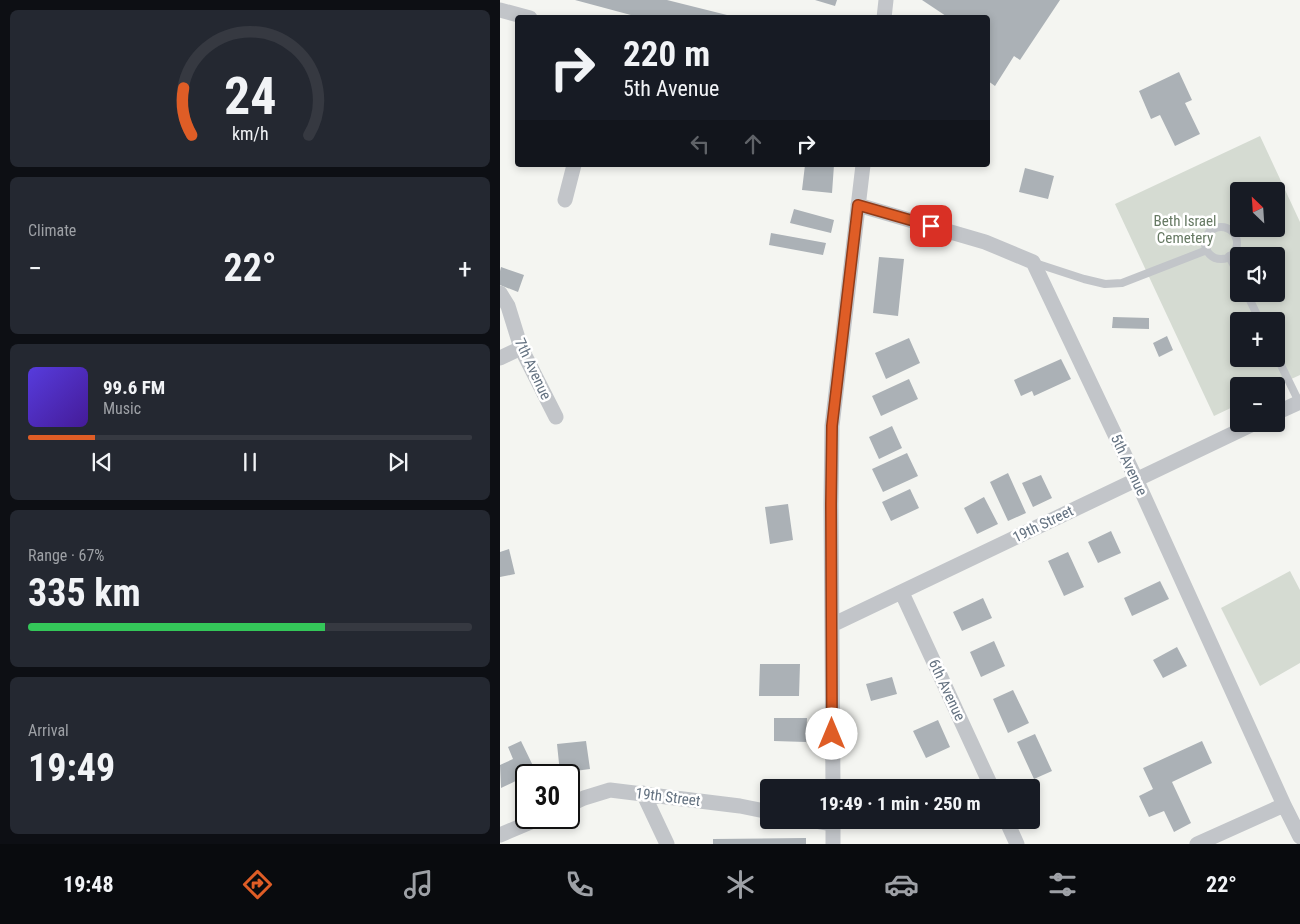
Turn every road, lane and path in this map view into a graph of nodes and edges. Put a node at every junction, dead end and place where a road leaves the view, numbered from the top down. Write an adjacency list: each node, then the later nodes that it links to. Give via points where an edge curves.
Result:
1 (886, 0): 4 (street)
2 (500, 10): 3 (street)
3 (519, 15)
4 (884, 15)
5 (573, 167): 7 (street)
6 (863, 167): 8 (street)
7 (565, 200)
8 (858, 205): 11 (street, via 986,242); 22 (street, via 832,426)
9 (1207, 250): 10 (lane, via 1220,259); 10 (lane, via 1205,240 1210,231 1225,228 1236,238 1236,248); 11 (lane, via 1122,284 1084,279)
10 (1229, 256)
11 (1033, 262): 20 (street, 5th Avenue)
12 (500, 293): 13 (street, 7th Avenue, via 508,306)
13 (521, 348): 14 (street); 18 (street, 7th Avenue)
14 (500, 358)
15 (1282, 367): 16 (lane)
16 (1299, 402): 17 (street)
17 (1285, 409)
18 (556, 417)
19 (1236, 432): 20 (street, 19th Street)
20 (1136, 479): 21 (street, 19th Street); 27 (street, 5th Avenue)
21 (902, 593): 22 (street, 19th Street); 24 (street, 6th Avenue)
22 (832, 626): 23 (street)
23 (833, 779)
24 (988, 779)
25 (643, 793): 26 (street, 19th Street, via 610,790); 28 (street, 19th Street); 34 (street)
26 (580, 800)
27 (1284, 805): 33 (street, 5th Avenue); 37 (street)
28 (760, 810)
29 (515, 829): 32 (street)
30 (833, 829): 35 (street)
31 (1010, 829): 36 (street)
32 (500, 835)
33 (1300, 837)
34 (667, 844)
35 (833, 844)
36 (1017, 844)
37 (1197, 844)

